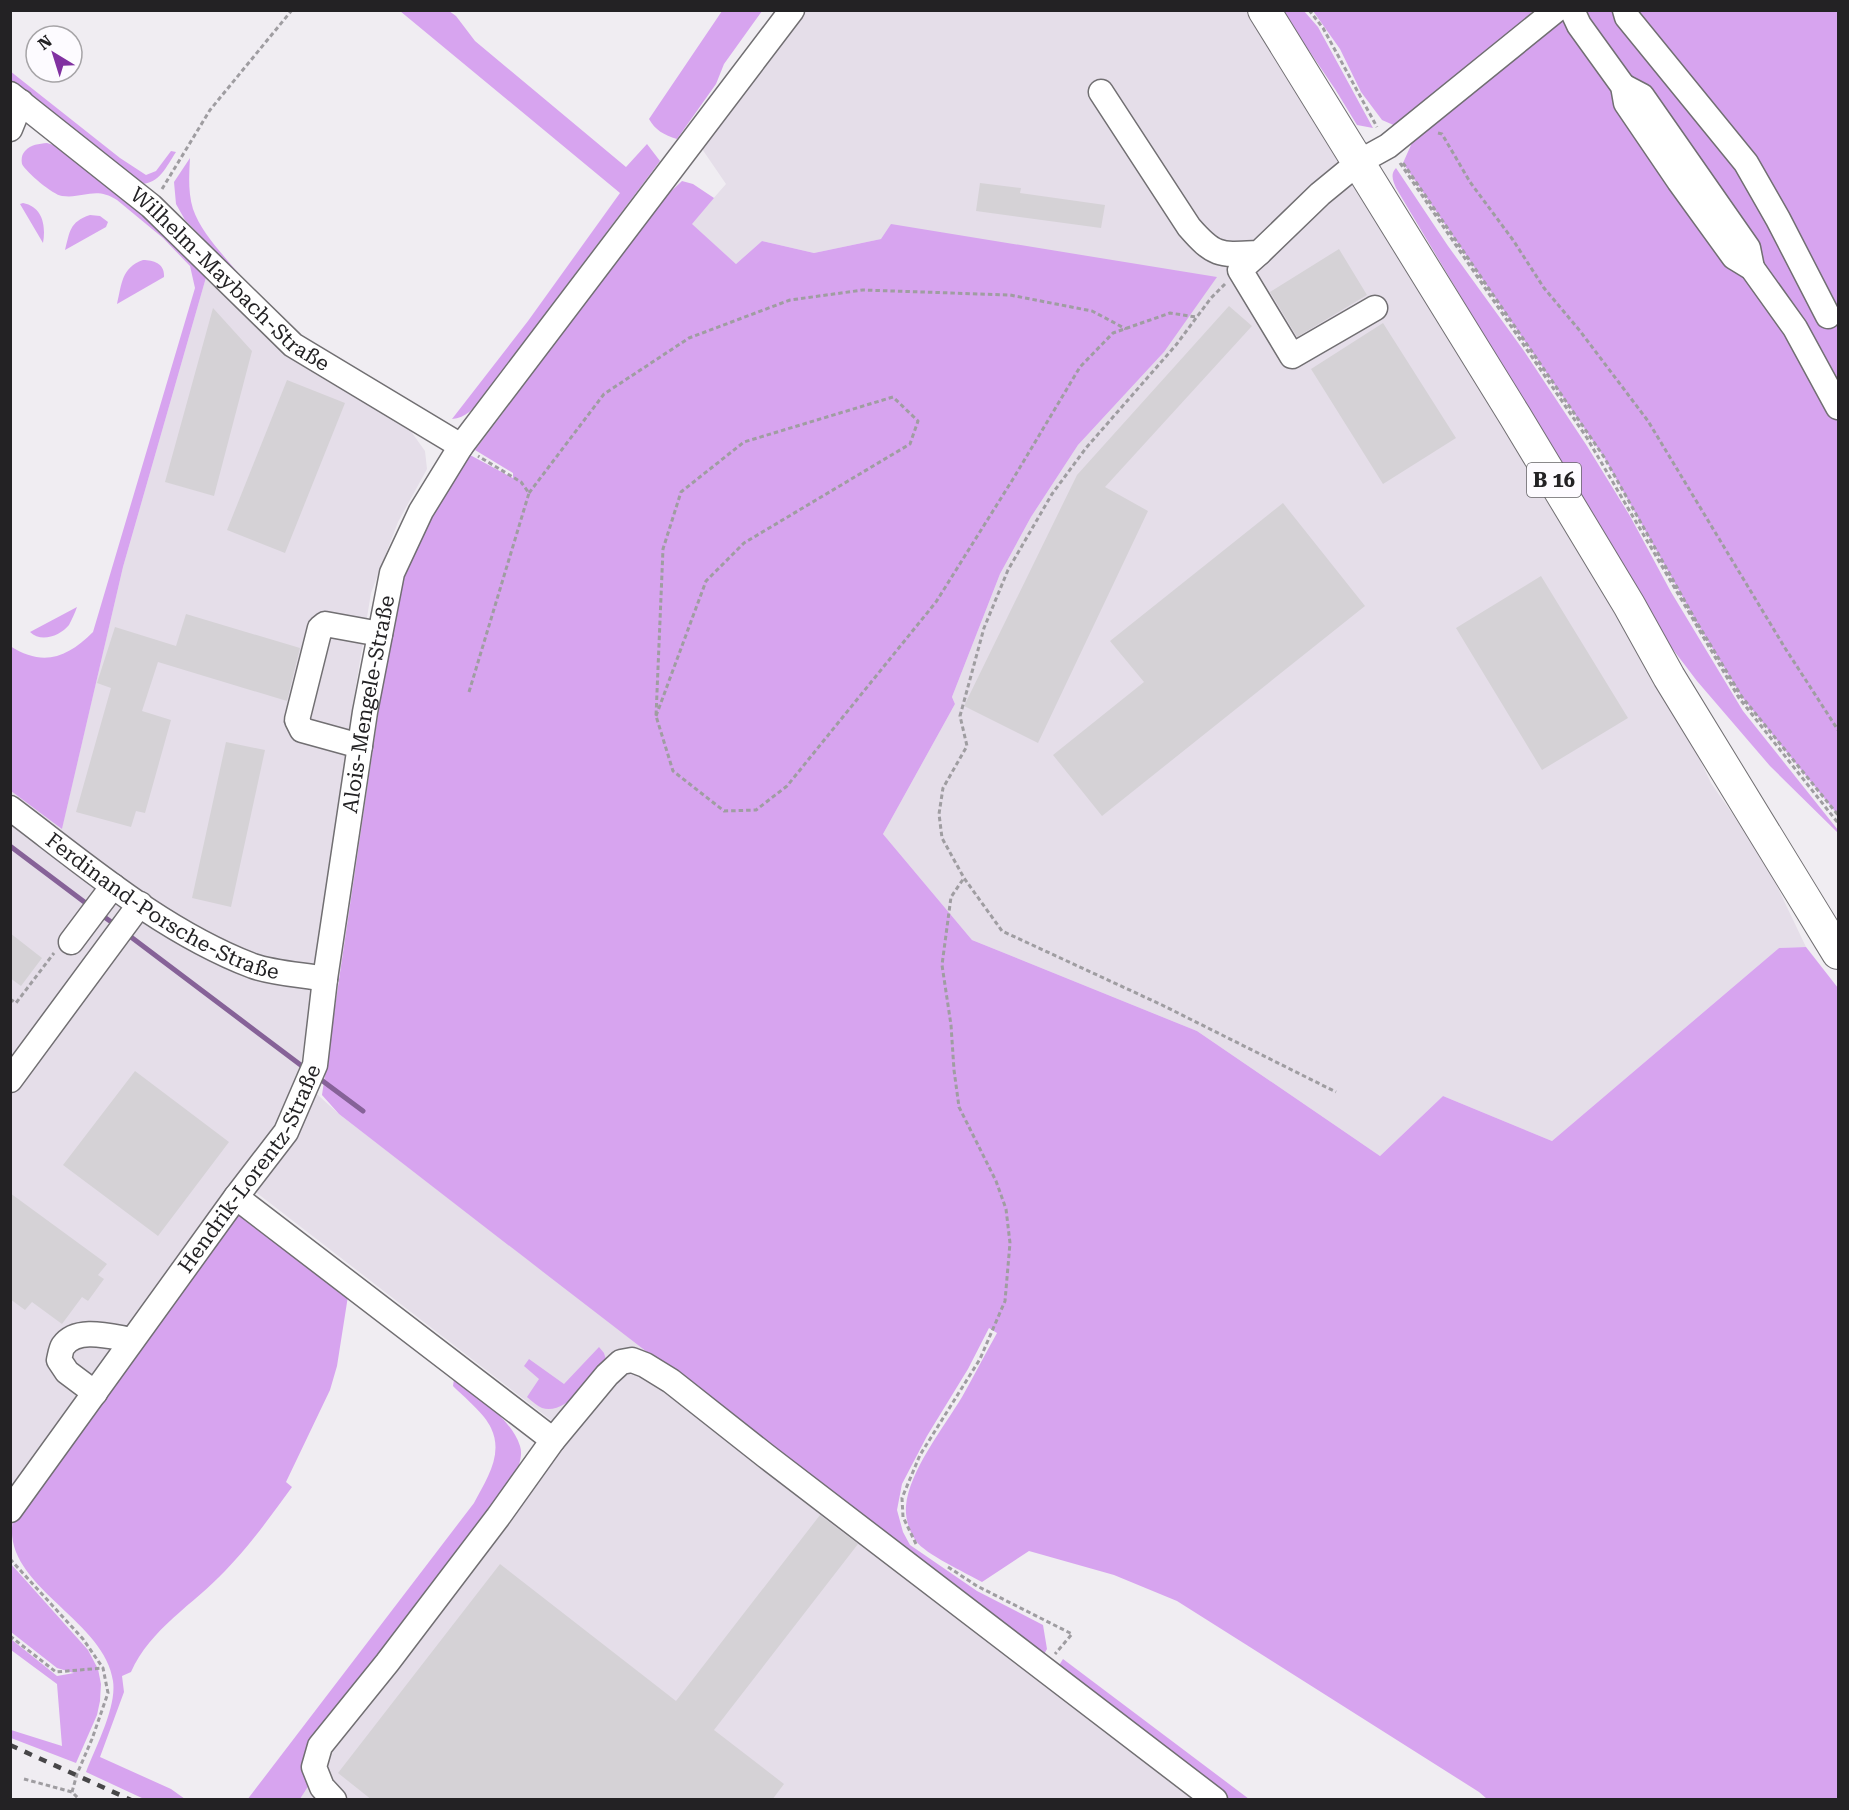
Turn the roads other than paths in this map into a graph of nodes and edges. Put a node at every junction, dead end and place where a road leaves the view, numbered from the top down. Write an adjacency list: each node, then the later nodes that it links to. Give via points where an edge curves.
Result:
1 (792, 10): 15 (street, Alois-Mengele-Straße)
2 (1264, 10): 9 (main road, B 16)
3 (1556, 10): 9 (street, via 1395,155)
4 (1572, 10): 13 (street, via 1623,86 1642,96 1748,248 1752,268)
5 (1625, 10): 12 (street, via 1746,163)
6 (1101, 92): 10 (street, via 1205,246 1222,255)
7 (16, 98): 8 (street); 15 (street, Wilhelm-Maybach-Straße, via 151,206 293,345)
8 (10, 129)
9 (1359, 162): 10 (street); 22 (main road, B 16)
10 (1259, 253): 11 (street, via 1240,270 1292,356)
11 (1375, 308)
12 (1833, 312): 13 (street)
13 (1795, 328): 14 (street)
14 (1839, 407)
15 (461, 446): 16 (street, Alois-Mengele-Straße, via 420,511 392,573)
16 (380, 633): 17 (street, Alois-Mengele-Straße); 17 (street, via 325,624 320,628 297,720 302,730)
17 (360, 746): 23 (street, Alois-Mengele-Straße)
18 (10, 808): 19 (street, Ferdinand-Porsche-Straße)
19 (113, 886): 20 (street, Ferdinand-Porsche-Straße); 21 (street)
20 (140, 904): 23 (street, Ferdinand-Porsche-Straße, via 179,930 254,966); 24 (street)
21 (71, 942)
22 (1839, 953)
23 (325, 979): 25 (street, Hendrik-Lorentz-Straße, via 315,1065 286,1132)
24 (10, 1080)
25 (236, 1197): 26 (street, Hendrik-Lorentz-Straße); 28 (street)
26 (132, 1340): 27 (street, Hendrik-Lorentz-Straße); 27 (street, via 78,1335 64,1346 59,1360)
27 (95, 1393): 29 (street, Hendrik-Lorentz-Straße)
28 (553, 1440): 30 (street, via 401,1645 320,1746 314,1767 322,1787); 31 (street, via 621,1362 632,1360 645,1365 671,1381)
29 (10, 1510)
30 (334, 1800)
31 (1215, 1800)

